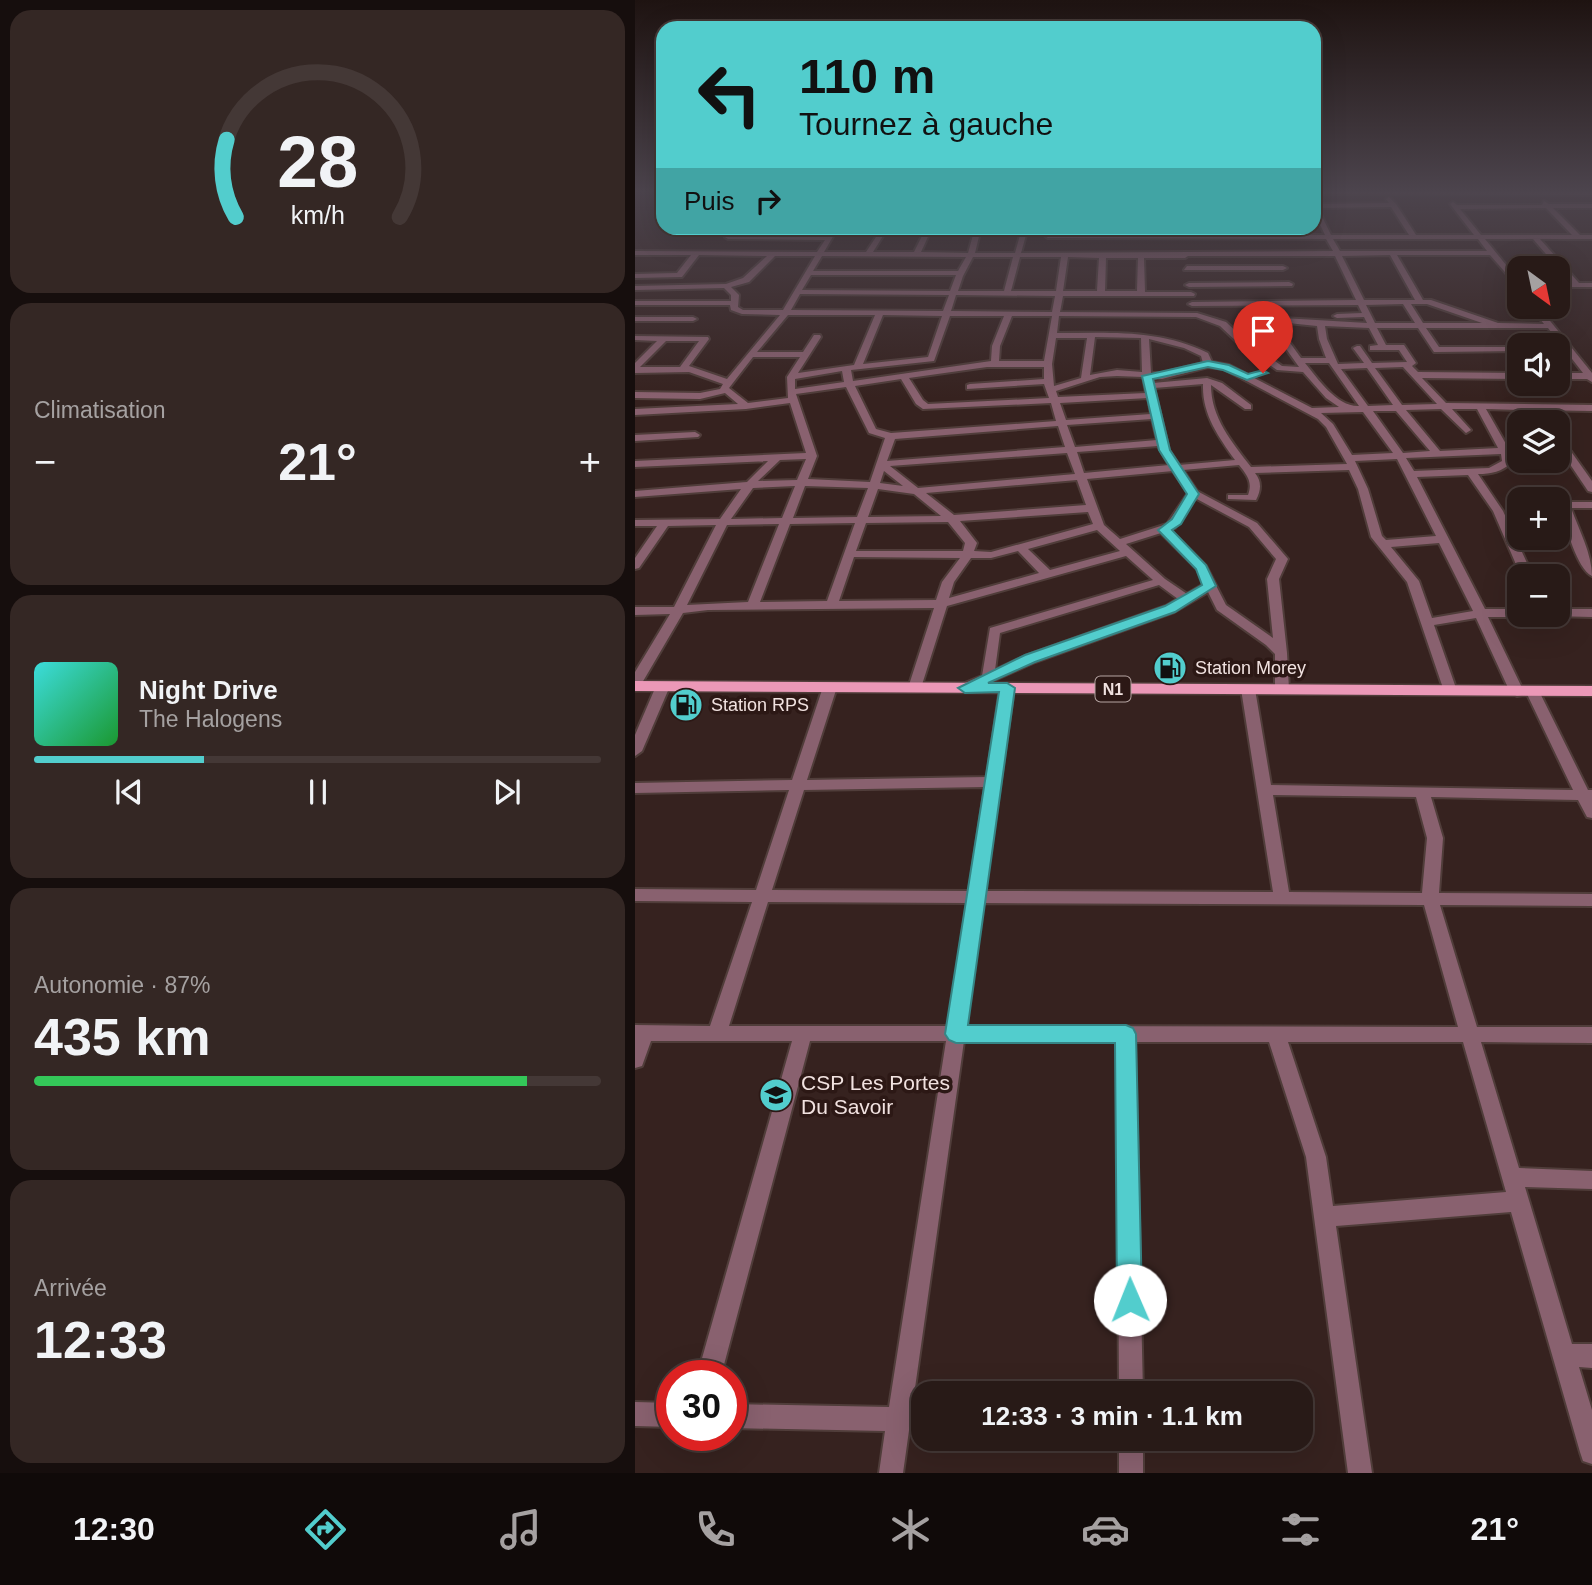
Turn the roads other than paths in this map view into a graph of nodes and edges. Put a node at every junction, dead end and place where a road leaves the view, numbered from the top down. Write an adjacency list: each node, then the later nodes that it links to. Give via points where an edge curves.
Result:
1 (691, 260): 19 (street, via 679,275)
2 (767, 260): 24 (street, via 746,280)
3 (815, 260): 17 (street)
4 (968, 260): 18 (street)
5 (1017, 260): 29 (street)
6 (1064, 260): 30 (street)
7 (1103, 260): 31 (street)
8 (1141, 260): 32 (street)
9 (1186, 260): 15 (street)
10 (1279, 260): 16 (street)
11 (1340, 260): 33 (street)
12 (1396, 260): 36 (street)
13 (1555, 260): 22 (street)
14 (642, 268): 19 (street)
15 (1187, 268): 16 (street); 26 (street)
16 (1283, 268): 20 (street)
17 (807, 273): 18 (street); 27 (street)
18 (960, 273): 28 (street)
19 (635, 275)
20 (1289, 284): 26 (street); 34 (street)
21 (1570, 285): 22 (street)
22 (1577, 285): 23 (street)
23 (1592, 285)
24 (726, 286): 25 (street); 38 (street, via 735,295)
25 (635, 288)
26 (1190, 289): 32 (street); 39 (street)
27 (797, 292): 28 (street); 40 (street)
28 (953, 292): 29 (street); 42 (street)
29 (1007, 292): 30 (street)
30 (1059, 292): 31 (street); 44 (street)
31 (1101, 293): 32 (street)
32 (1141, 293)
33 (1360, 301): 34 (street); 35 (street); 45 (street)
34 (1296, 302): 39 (street)
35 (1405, 302): 36 (street); 54 (street)
36 (1420, 302): 55 (street)
37 (635, 303): 38 (street)
38 (735, 303): 40 (street, via 734,308 742,312)
39 (1192, 304): 46 (street)
40 (785, 313): 41 (street); 68 (street)
41 (880, 313): 42 (street); 77 (street)
42 (944, 313): 43 (street); 77 (street, via 931,359)
43 (1008, 314): 44 (street); 72 (street)
44 (1055, 314): 46 (street); 58 (street)
45 (1367, 315): 51 (street); 53 (street)
46 (1201, 317): 47 (street); 82 (street, via 1223,324)
47 (1228, 318)
48 (1239, 318): 51 (street)
49 (1544, 319): 56 (street)
50 (636, 320): 64 (street, via 693,319)
51 (1287, 320): 52 (street); 71 (street, via 1276,329)
52 (1321, 324): 53 (street); 75 (street)
53 (1371, 326): 54 (street); 65 (street)
54 (1421, 326): 55 (street); 66 (street, via 1437,350)
55 (1498, 326): 56 (street)
56 (1549, 326): 57 (street)
57 (1553, 333)
58 (1052, 336): 59 (street); 73 (street)
59 (1091, 336): 60 (street); 92 (street)
60 (1145, 336): 74 (street, via 1190,346 1205,355); 96 (street)
61 (817, 337): 67 (street)
62 (635, 338): 63 (street)
63 (663, 339): 64 (street); 70 (street)
64 (675, 339): 79 (street, via 705,340)
65 (1383, 348): 76 (street, via 1401,347 1413,363); 78 (street, via 1357,348)
66 (1507, 349)
67 (808, 354): 68 (street); 90 (street)
68 (749, 355): 95 (street)
69 (1570, 357): 91 (street)
70 (640, 358): 83 (street)
71 (1298, 360): 75 (street); 84 (street)
72 (995, 363): 73 (street); 81 (street)
73 (1048, 363): 97 (street)
74 (1208, 364): 96 (street, via 1162,376); 110 (street, via 1253,376)
75 (1334, 364): 78 (street); 107 (street)
76 (1405, 364): 78 (street); 87 (street)
77 (858, 366): 80 (street)
78 (1369, 366): 104 (street)
79 (683, 368): 83 (street); 95 (street)
80 (846, 368): 90 (street); 94 (street)
81 (957, 368): 86 (street); 97 (street, via 971,390)
82 (1280, 368): 84 (street); 85 (street)
83 (635, 369)
84 (1306, 370): 108 (street, via 1338,404)
85 (1269, 371)
86 (903, 375): 94 (street); 97 (street, via 926,407)
87 (1415, 375): 88 (street); 100 (street)
88 (1507, 376)
89 (1570, 376): 91 (street)
90 (791, 377): 99 (street)
91 (1591, 377)
92 (1085, 379): 96 (street, via 1117,373); 97 (street)
93 (1207, 382): 96 (street); 103 (street, via 1219,385); 129 (street, via 1214,418)
94 (849, 383): 99 (street); 117 (street, via 872,431)
95 (727, 386): 98 (street, via 700,396); 101 (street)
96 (1149, 386): 97 (street); 112 (street)
97 (1051, 391): 113 (street)
98 (635, 395)
99 (793, 396): 101 (street); 124 (street)
100 (1443, 405): 102 (street); 104 (street); 115 (street)
101 (746, 406): 114 (street)
102 (1480, 406): 105 (street); 121 (street)
103 (1249, 407)
104 (1398, 407): 107 (street); 120 (street)
105 (1524, 407): 106 (street); 109 (street)
106 (1592, 408)
107 (1367, 409): 108 (street); 122 (street)
108 (1350, 410): 110 (street)
109 (1526, 410)
110 (1312, 411): 126 (street, via 1330,426)
111 (635, 412): 114 (street)
112 (1156, 416): 113 (street); 118 (street)
113 (1063, 423): 117 (street); 119 (street)
114 (644, 427): 116 (street)
115 (1466, 430)
116 (695, 435)
117 (891, 436): 128 (street)
118 (1162, 443): 119 (street); 130 (street)
119 (1071, 450): 128 (street); 133 (street)
120 (1436, 452): 121 (street); 122 (street)
121 (1505, 452): 131 (street, via 1507,462 1501,467)
122 (1400, 455): 126 (street); 132 (street)
123 (779, 456): 124 (street); 127 (street); 136 (street)
124 (812, 456): 134 (street)
125 (1570, 457): 137 (street)
126 (1351, 463): 129 (street); 153 (street)
127 (635, 464)
128 (881, 464): 135 (street); 138 (street)
129 (1245, 466): 130 (street); 141 (street, via 1255,480 1252,498)
130 (1177, 468): 133 (street); 140 (street)
131 (1471, 472): 132 (street); 160 (street, via 1498,511)
132 (1411, 474): 152 (street)
133 (1082, 477): 138 (street); 143 (street)
134 (801, 483): 135 (street); 136 (street); 145 (street)
135 (874, 483): 138 (street); 146 (street)
136 (747, 487): 139 (street); 147 (street)
137 (1592, 489)
138 (914, 491): 144 (street)
139 (635, 494)
140 (1193, 494): 151 (street, via 1176,522); 177 (street, via 1253,525 1282,559 1273,579)
141 (1232, 498)
142 (1592, 505): 156 (street, via 1565,505)
143 (1093, 508): 144 (street); 150 (street)
144 (949, 519): 146 (street); 159 (street, via 969,539)
145 (787, 521): 146 (street); 147 (street); 169 (street)
146 (861, 521): 158 (street)
147 (723, 522): 149 (street); 170 (street)
148 (635, 523): 149 (street)
149 (665, 523): 161 (street)
150 (1099, 526): 154 (street); 155 (street)
151 (1164, 530): 155 (street); 165 (street, via 1202,568)
152 (1443, 539): 153 (street); 172 (street)
153 (1381, 544): 176 (street, via 1413,581)
154 (1020, 547): 159 (street); 163 (street)
155 (1124, 547): 163 (street); 164 (street)
156 (1579, 548): 157 (street); 162 (street)
157 (1592, 548)
158 (850, 554): 159 (street); 167 (street)
159 (967, 556): 168 (street, via 948,582)
160 (1522, 564)
161 (635, 566)
162 (1592, 573)
163 (1048, 575): 168 (street)
164 (1161, 581): 166 (street); 178 (street, via 994,631)
165 (1210, 586): 166 (street); 177 (street, via 1221,607)
166 (1186, 599): 178 (street)
167 (832, 604): 168 (street); 169 (street)
168 (940, 604): 182 (street)
169 (753, 606): 170 (street)
170 (678, 610): 171 (street); 179 (street)
171 (635, 611)
172 (1481, 613): 173 (street); 176 (street); 189 (street)
173 (1507, 613)
174 (1570, 613): 175 (street)
175 (1592, 613)
176 (1427, 623): 187 (street)
177 (1281, 653): 185 (street)
178 (988, 677): 183 (street)
179 (635, 684): 180 (main road, N1)
180 (663, 686): 181 (main road, N1); 190 (street)
181 (830, 687): 182 (main road, N1); 192 (street)
182 (915, 688): 183 (main road, N1)
183 (965, 688): 184 (main road, N1)
184 (1007, 688): 186 (main road, N1); 191 (street)
185 (1283, 689): 186 (main road, N1); 187 (main road, N1)
186 (1248, 690): 194 (street)
187 (1450, 691): 189 (main road, N1)
188 (1592, 691): 189 (main road, N1)
189 (1525, 692): 196 (street)
190 (635, 751)
191 (993, 782): 192 (street); 200 (street)
192 (798, 785): 193 (street); 199 (street)
193 (635, 788)
194 (1264, 790): 195 (street); 201 (street)
195 (1422, 793): 196 (street); 202 (street, via 1435,838)
196 (1588, 794): 197 (street)
197 (1592, 813)
198 (635, 895): 199 (street)
199 (763, 895): 200 (street); 205 (street)
200 (976, 896): 201 (street); 207 (street)
201 (1282, 898): 202 (street)
202 (1430, 899): 203 (street); 210 (street)
203 (1592, 900)
204 (640, 1033): 205 (street); 212 (street)
205 (717, 1033): 206 (street)
206 (803, 1034): 207 (street); 219 (street)
207 (956, 1034): 208 (street); 224 (street)
208 (1126, 1034): 209 (street); 220 (street)
209 (1276, 1035): 210 (street); 216 (street, via 1311,1138)
210 (1470, 1035): 211 (street); 213 (street)
211 (1592, 1035)
212 (635, 1060)
213 (1513, 1177): 214 (street); 215 (street)
214 (1592, 1180)
215 (1520, 1201): 216 (street); 217 (street)
216 (1324, 1217): 229 (street)
217 (1564, 1355): 218 (street); 226 (street)
218 (1592, 1356)
219 (714, 1360)
220 (1131, 1381)
221 (635, 1414): 222 (street)
222 (656, 1415)
223 (747, 1416): 224 (street)
224 (899, 1419): 227 (street)
225 (1131, 1451): 228 (street)
226 (1592, 1452)
227 (891, 1473)
228 (1131, 1473)
229 (1360, 1473)

